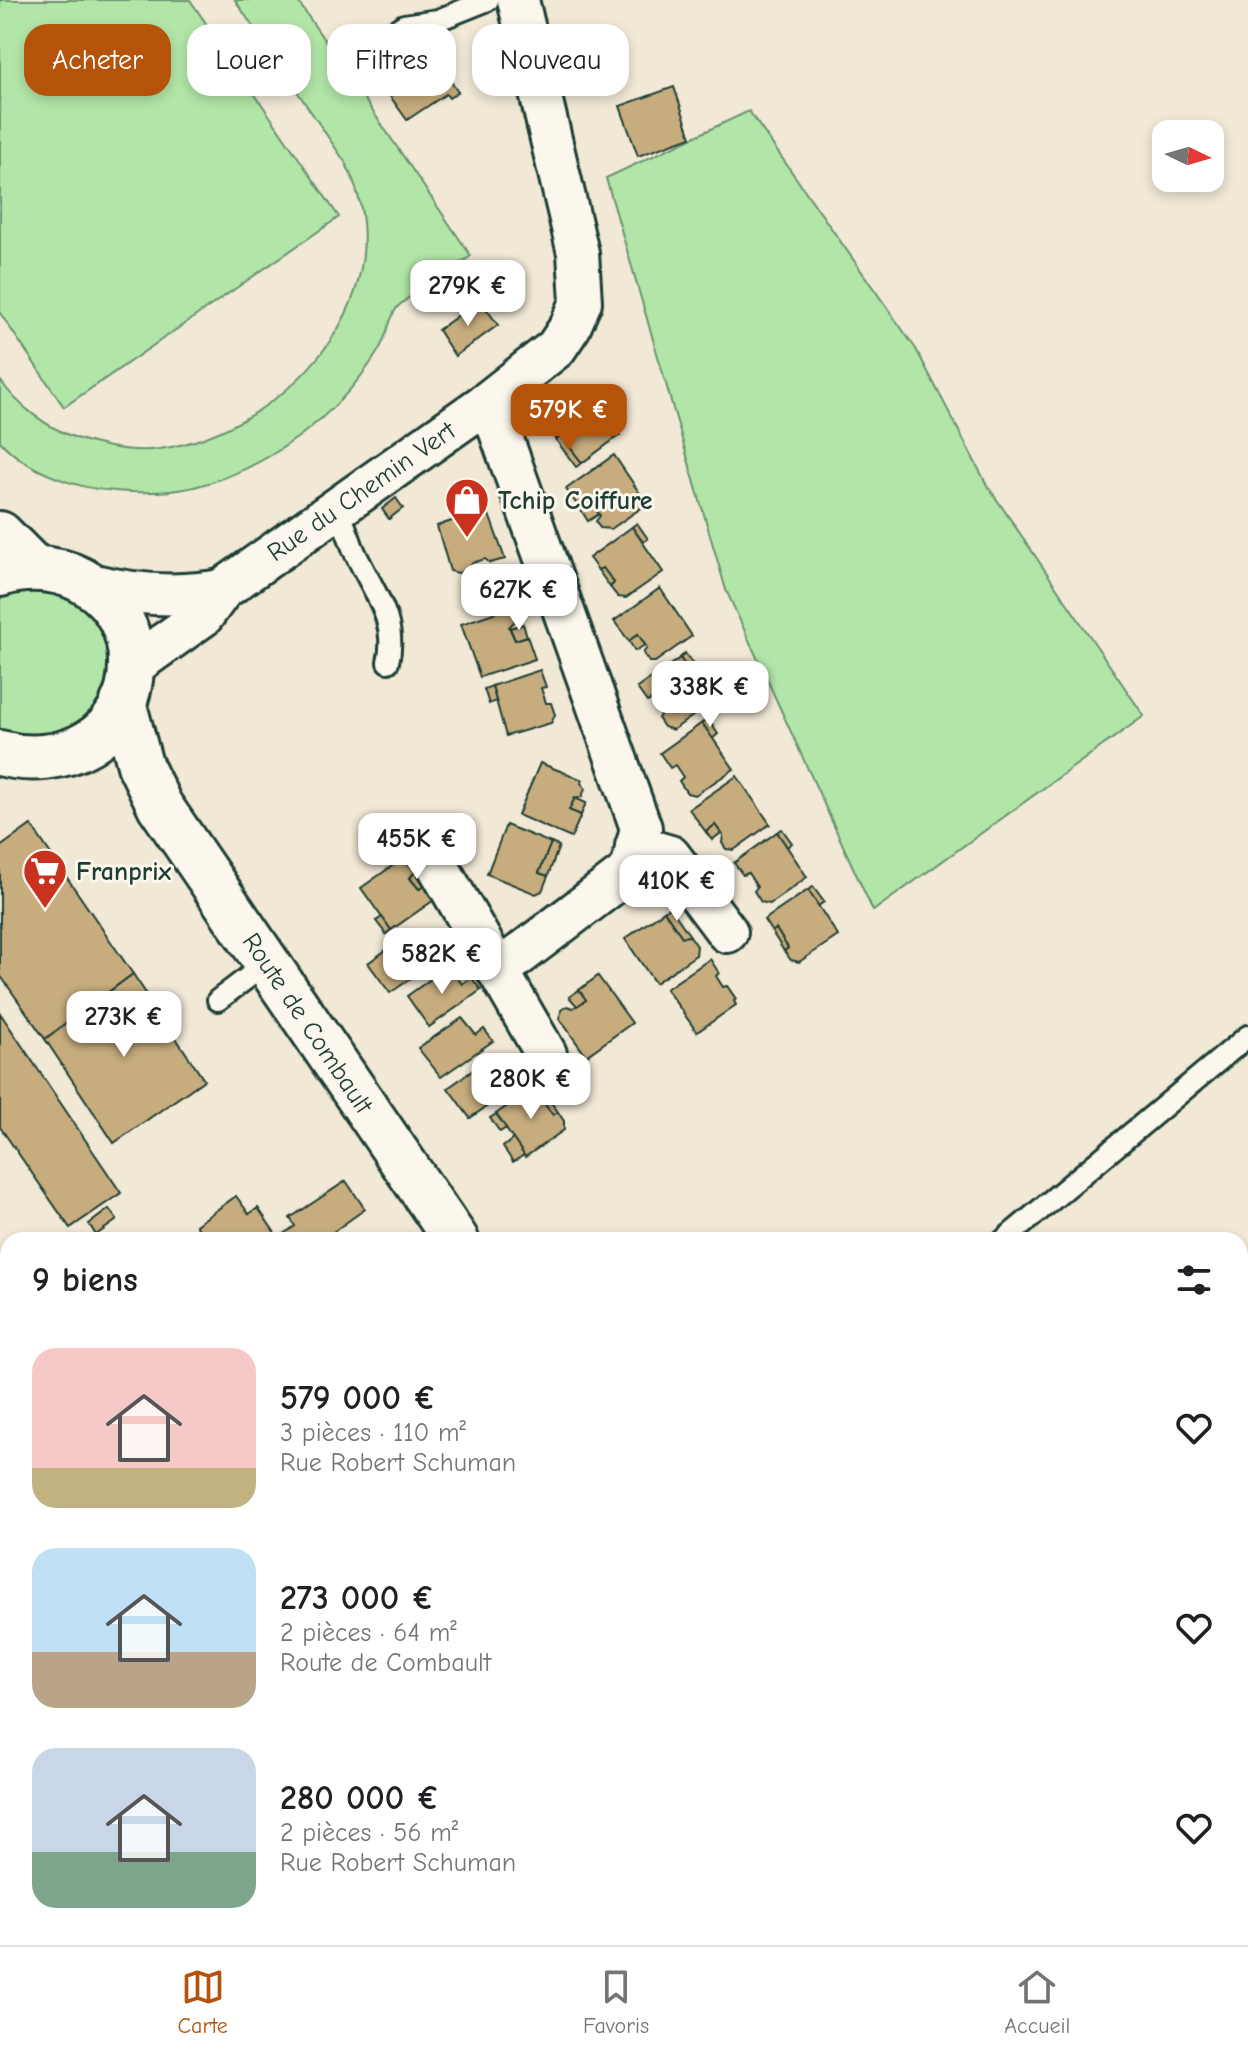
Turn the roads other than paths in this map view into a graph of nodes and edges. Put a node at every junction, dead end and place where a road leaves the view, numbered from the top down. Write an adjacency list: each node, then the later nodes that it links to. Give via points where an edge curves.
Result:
1 (488, 0): 3 (lane, via 438,20)
2 (518, 0): 4 (street, Rue du Chemin Vert, via 570,208 581,302 556,348)
3 (411, 24)
4 (489, 401): 5 (street, Rue du Chemin Vert); 14 (street, via 641,828)
5 (337, 507): 9 (street, Rue du Chemin Vert); 10 (lane, via 382,601 390,637)
6 (0, 534): 7 (street, Route de Combault)
7 (16, 570): 8 (street, Route de Combault, via 53,569)
8 (90, 584): 9 (street, Rue du Chemin Vert, via 135,594); 11 (street, Route de Combault, via 121,621 129,643)
9 (222, 590): 11 (street, Rue du Chemin Vert, via 203,616)
10 (388, 662)
11 (127, 685): 12 (street, Route de Combault, via 110,723 94,740); 13 (street, Route de Combault, via 140,765)
12 (28, 757): 13 (street, Route de Combault, via 98,759)
13 (160, 806): 17 (street, Route de Combault)
14 (636, 846): 16 (street, via 670,856); 18 (street, via 631,870)
15 (431, 854): 18 (street)
16 (727, 932)
17 (267, 963): 19 (lane); 22 (street, Route de Combault)
18 (498, 971): 21 (street)
19 (218, 1000)
20 (1248, 1036): 23 (lane)
21 (546, 1054)
22 (451, 1232)
23 (1014, 1232)

